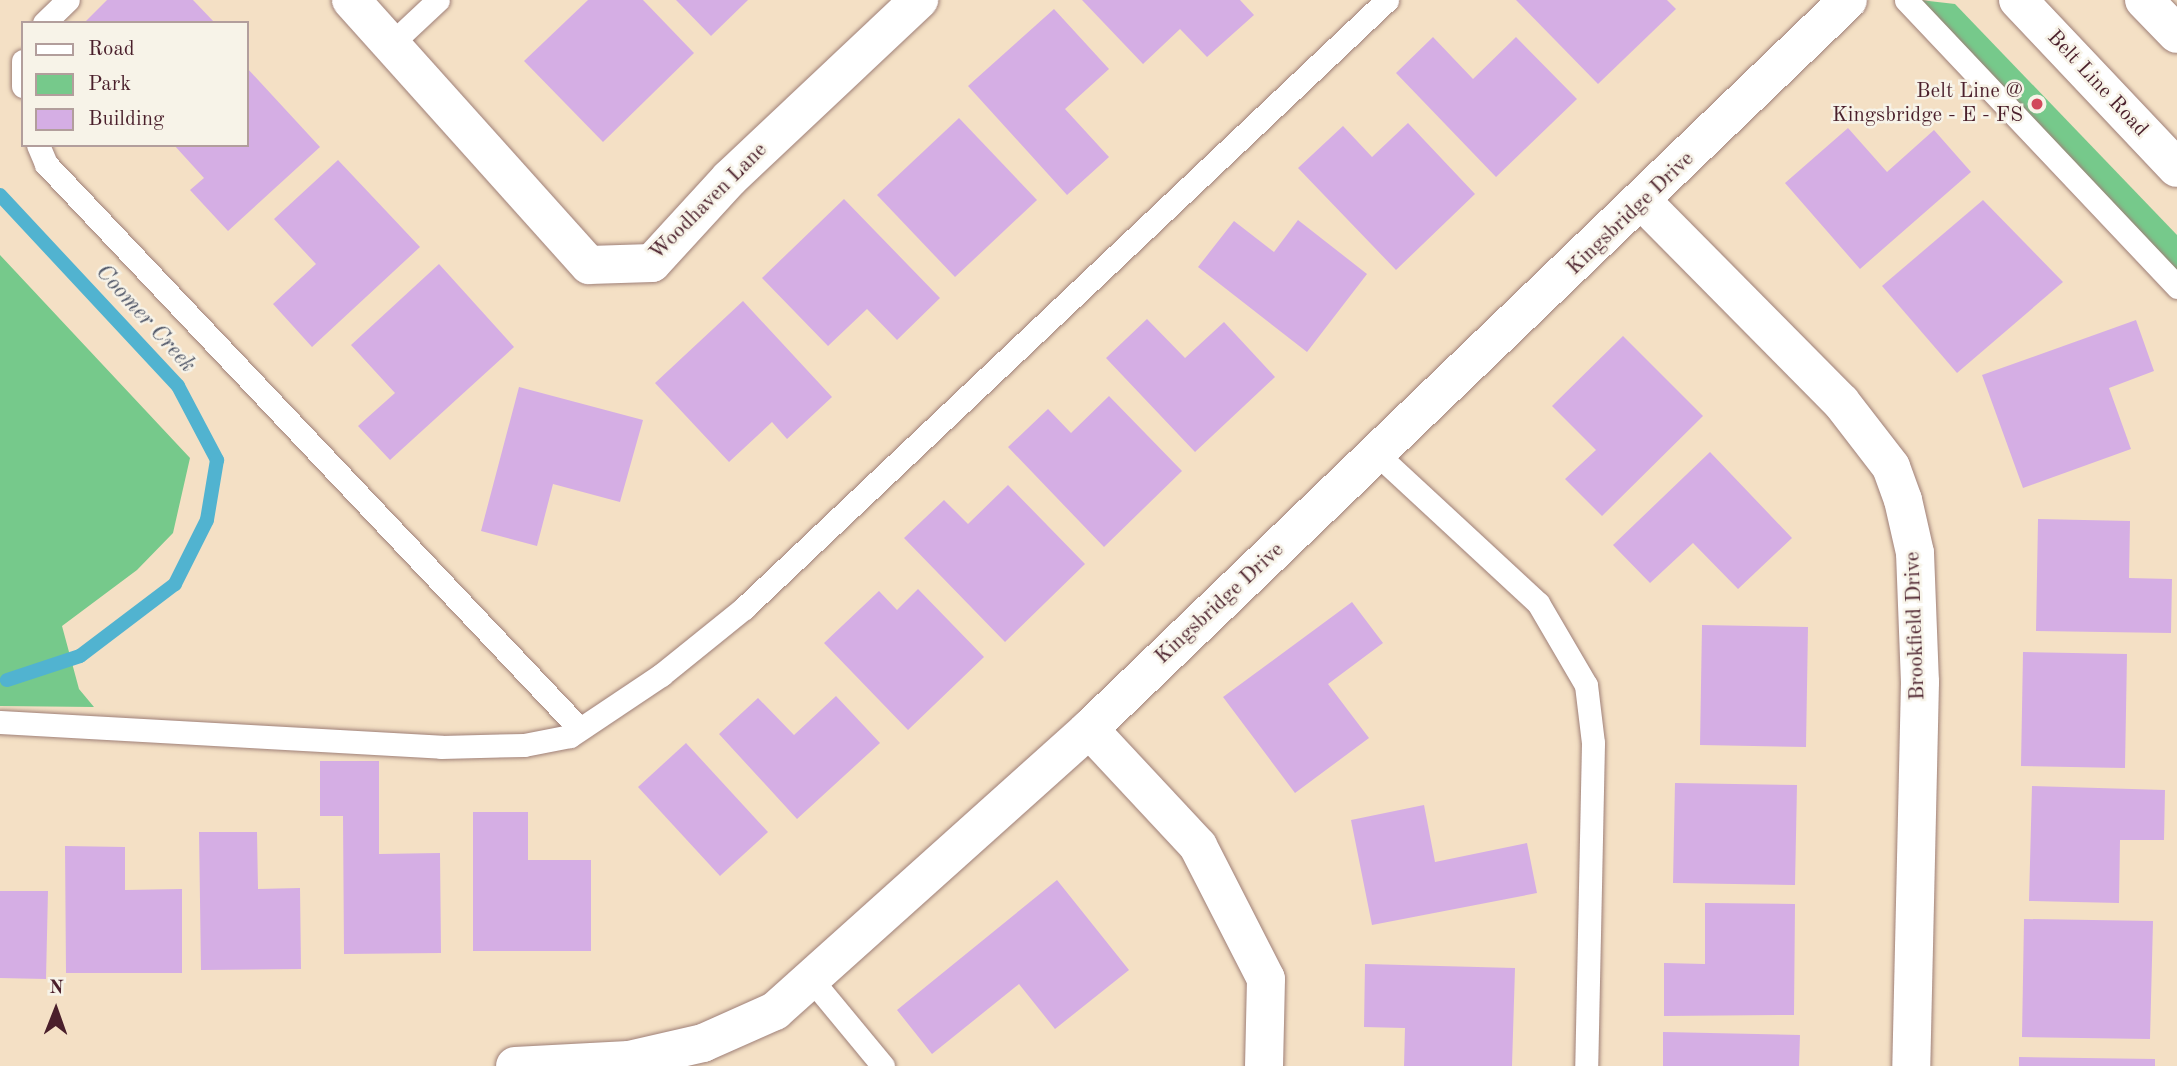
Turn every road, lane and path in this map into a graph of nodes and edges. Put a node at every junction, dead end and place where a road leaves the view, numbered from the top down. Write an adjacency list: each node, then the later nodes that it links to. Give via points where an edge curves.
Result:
1 (68, 0): 10 (lane)
2 (352, 0): 12 (street, Woodhaven Lane)
3 (438, 0): 12 (lane)
4 (919, 0): 12 (street, Woodhaven Lane, via 730,178 652,263 589,265)
5 (1387, 0): 19 (lane, via 781,575 661,675)
6 (1848, 0): 15 (street, Kingsbridge Drive)
7 (1906, 0): 16 (lane)
8 (2018, 0): 14 (street, Belt Line Road)
9 (2144, 0): 11 (street)
10 (46, 21)
11 (2177, 34)
12 (391, 44)
13 (38, 147): 19 (lane, via 46,164)
14 (2177, 168)
15 (1644, 203): 17 (street, Kingsbridge Drive); 26 (street, Brookfield Drive, via 1842,402 1891,467 1903,500 1915,553 1920,682)
16 (2177, 287)
17 (1378, 454): 20 (street, Kingsbridge Drive); 25 (lane, via 1538,603 1586,685 1593,743)
18 (0, 722): 19 (lane, via 441,747 524,745)
19 (580, 729)
20 (1089, 729): 21 (street, Kingsbridge Drive); 24 (street, via 1198,846 1266,978)
21 (811, 979): 22 (street, Kingsbridge Drive, via 775,1011 703,1043 629,1060); 23 (lane)
22 (516, 1066)
23 (883, 1066)
24 (1264, 1066)
25 (1586, 1066)
26 (1911, 1066)

